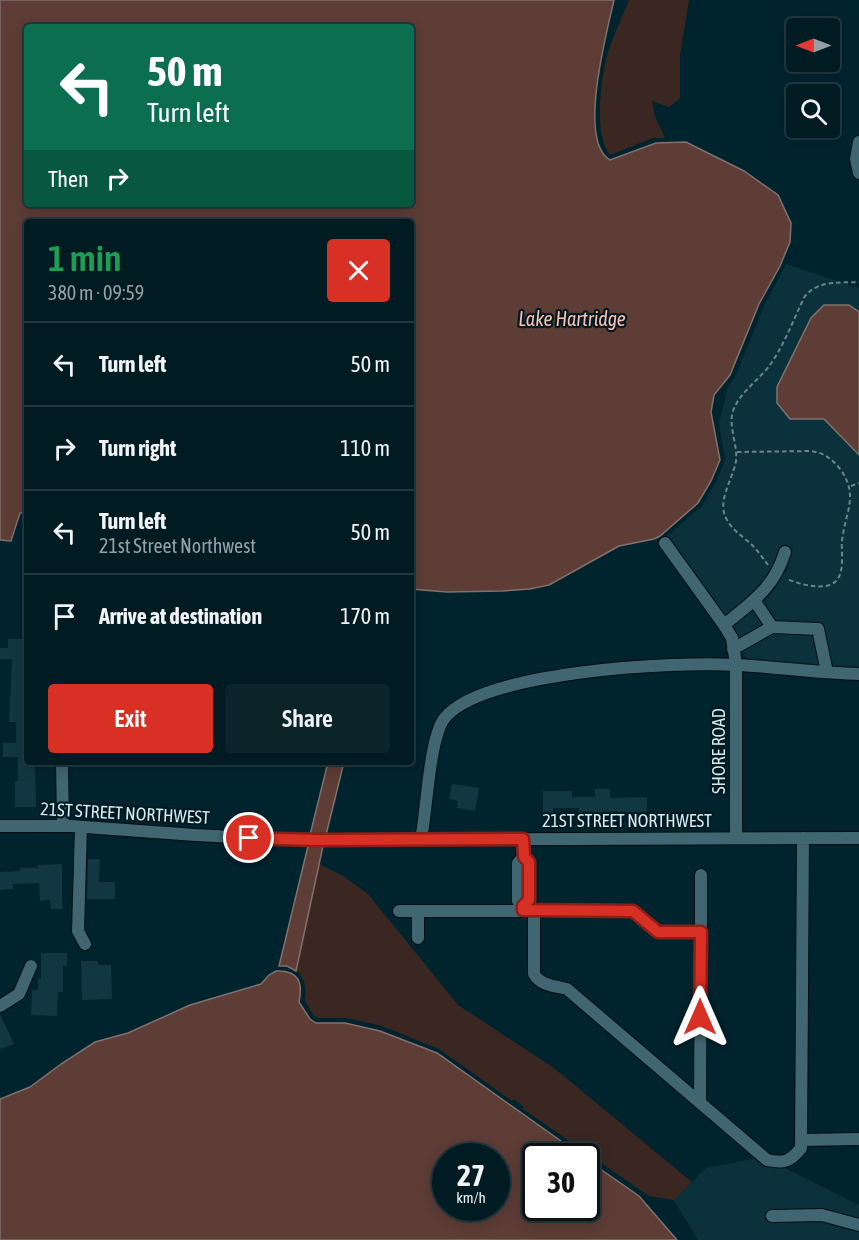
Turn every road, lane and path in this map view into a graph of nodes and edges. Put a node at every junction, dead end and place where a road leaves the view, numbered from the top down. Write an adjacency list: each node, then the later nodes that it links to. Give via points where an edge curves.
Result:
1 (859, 142): 2 (street)
2 (859, 173)
3 (859, 282): 4 (path, via 822,284 805,296 777,355 733,410)
4 (736, 452): 6 (path, via 820,452 835,462); 9 (path, via 723,509 726,519)
5 (859, 483): 6 (path)
6 (851, 486): 10 (path, via 837,580 823,586)
7 (664, 543): 12 (street, SHORE ROAD)
8 (785, 552): 11 (street, via 770,584)
9 (770, 567)
10 (781, 576)
11 (754, 600): 12 (street); 13 (street)
12 (724, 625): 14 (street, SHORE ROAD)
13 (772, 627): 14 (street); 16 (street, via 818,628)
14 (734, 649): 15 (street, SHORE ROAD)
15 (736, 664): 16 (street); 22 (street, SHORE ROAD); 25 (street, via 663,665 579,673 511,685 462,702 439,727)
16 (827, 672): 17 (street)
17 (859, 674)
18 (62, 765): 20 (street)
19 (0, 826): 20 (street, 21ST STREET NORTHWEST)
20 (63, 826): 21 (street, 21ST STREET NORTHWEST)
21 (81, 827): 25 (street, 21ST STREET NORTHWEST, via 299,840); 33 (street, via 78,931)
22 (736, 838): 23 (street, 21ST STREET NORTHWEST); 26 (street, 21ST STREET NORTHWEST)
23 (803, 838): 24 (street, 21ST STREET NORTHWEST); 38 (street)
24 (859, 838)
25 (421, 839): 26 (street, 21ST STREET NORTHWEST)
26 (523, 839): 28 (street, via 524,857 518,863 523,870 518,901)
27 (701, 875): 31 (street)
28 (526, 908): 30 (street); 31 (street, via 633,911 658,932); 36 (street, via 536,979 567,989)
29 (399, 911): 30 (street)
30 (418, 911): 32 (street)
31 (701, 932): 36 (street)
32 (418, 938)
33 (85, 944)
34 (31, 966): 35 (street, via 19,994)
35 (0, 1006)
36 (700, 1102): 38 (street, via 767,1160 780,1163 793,1159 801,1148)
37 (859, 1139): 38 (street)
38 (801, 1140)
39 (772, 1216): 40 (street, via 822,1215)
40 (859, 1225)

